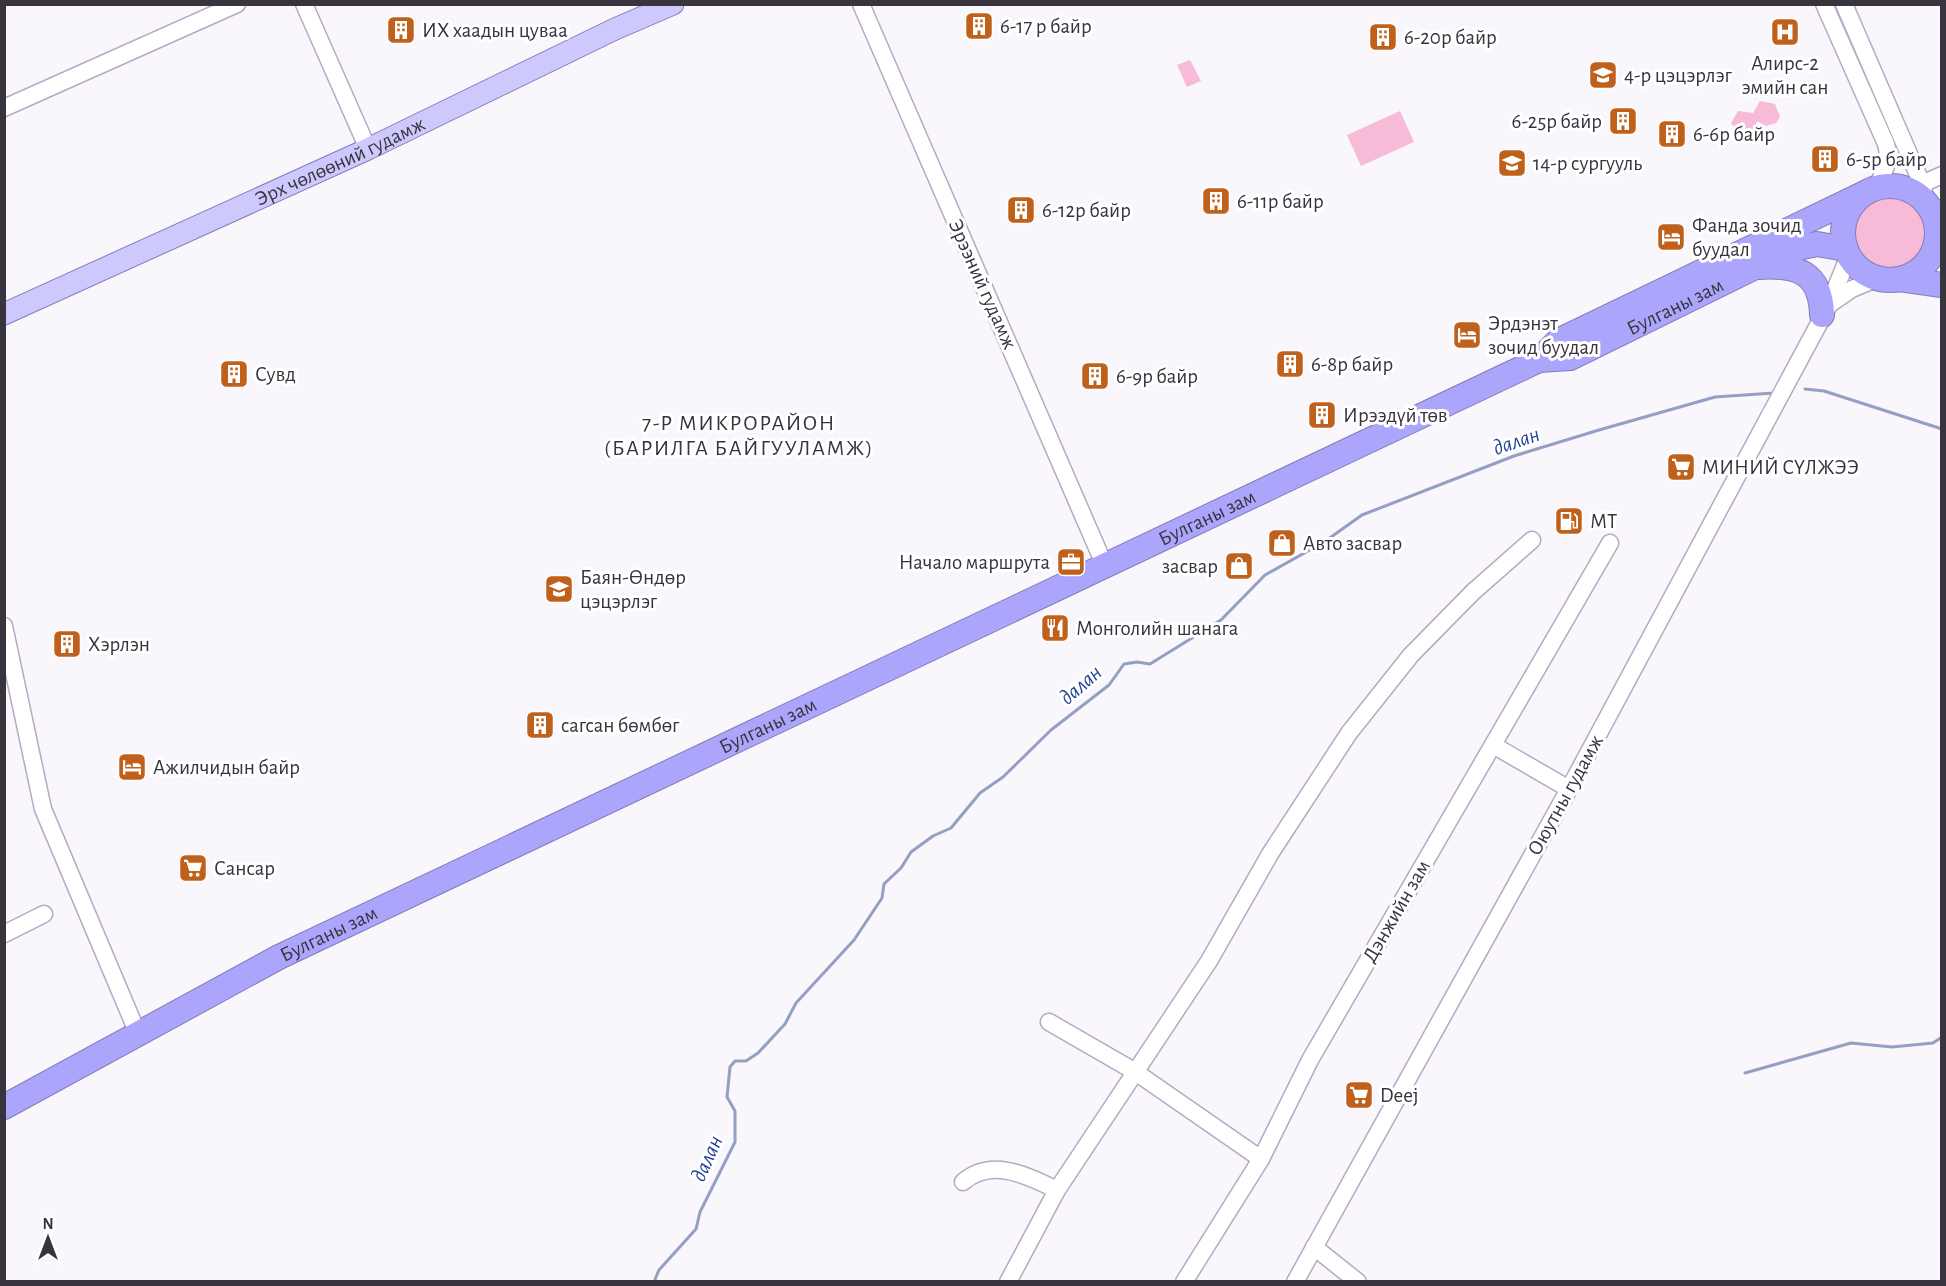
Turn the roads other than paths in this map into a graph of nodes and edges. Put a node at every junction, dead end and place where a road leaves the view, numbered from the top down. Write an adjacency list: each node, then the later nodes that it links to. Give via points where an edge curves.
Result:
1 (237, 4): 7 (street)
2 (304, 4): 8 (street)
3 (673, 4): 8 (main road, Эрх чөлөөний гудамж)
4 (861, 4): 21 (street, Эрээний гудамж)
5 (1824, 4): 10 (street, via 1889,154 1887,166)
6 (1844, 4): 11 (street)
7 (4, 108)
8 (368, 149): 17 (main road, Эрх чөлөөний гудамж)
9 (1941, 175): 11 (street)
10 (1870, 191): 11 (highway, via 1903,188); 12 (highway, via 1855,202 1846,218 1843,237); 18 (highway, Булганы зам, via 1558,341)
11 (1934, 211): 14 (highway, via 1937,239 1929,261 1911,276)
12 (1847, 252): 13 (highway, Булганы зам, via 1817,244 1804,246); 14 (highway, via 1866,273); 16 (street, Оюутны гудамж)
13 (1753, 267): 16 (highway, via 1780,266 1809,276); 18 (highway, Булганы зам, via 1570,358)
14 (1889, 279): 15 (highway); 16 (street, via 1852,289)
15 (1941, 285)
16 (1826, 310): 24 (street, Оюутны гудамж)
17 (4, 314)
18 (1539, 360): 21 (highway, Булганы зам)
19 (1532, 540): 29 (street, via 1473,592 1412,655 1349,733 1270,854 1209,961)
20 (1610, 543): 23 (street, Дэнжийн зам)
21 (1104, 564): 28 (highway, Булганы зам, via 279,957)
22 (4, 626): 28 (street, via 43,809)
23 (1493, 745): 24 (street); 31 (street, Дэнжийн зам, via 1310,1060)
24 (1569, 789): 34 (street, Оюутны гудамж)
25 (44, 914): 26 (street)
26 (4, 934)
27 (1049, 1022): 29 (street)
28 (138, 1034): 30 (highway, Булганы зам)
29 (1134, 1071): 31 (street); 33 (street)
30 (4, 1107)
31 (1261, 1159): 36 (street, Дэнжийн зам)
32 (963, 1182): 33 (street, via 969,1176 994,1170 1015,1171)
33 (1058, 1190): 35 (street)
34 (1314, 1247): 37 (street, Оюутны гудамж); 38 (street)
35 (1008, 1281)
36 (1184, 1281)
37 (1295, 1281)
38 (1358, 1281)

